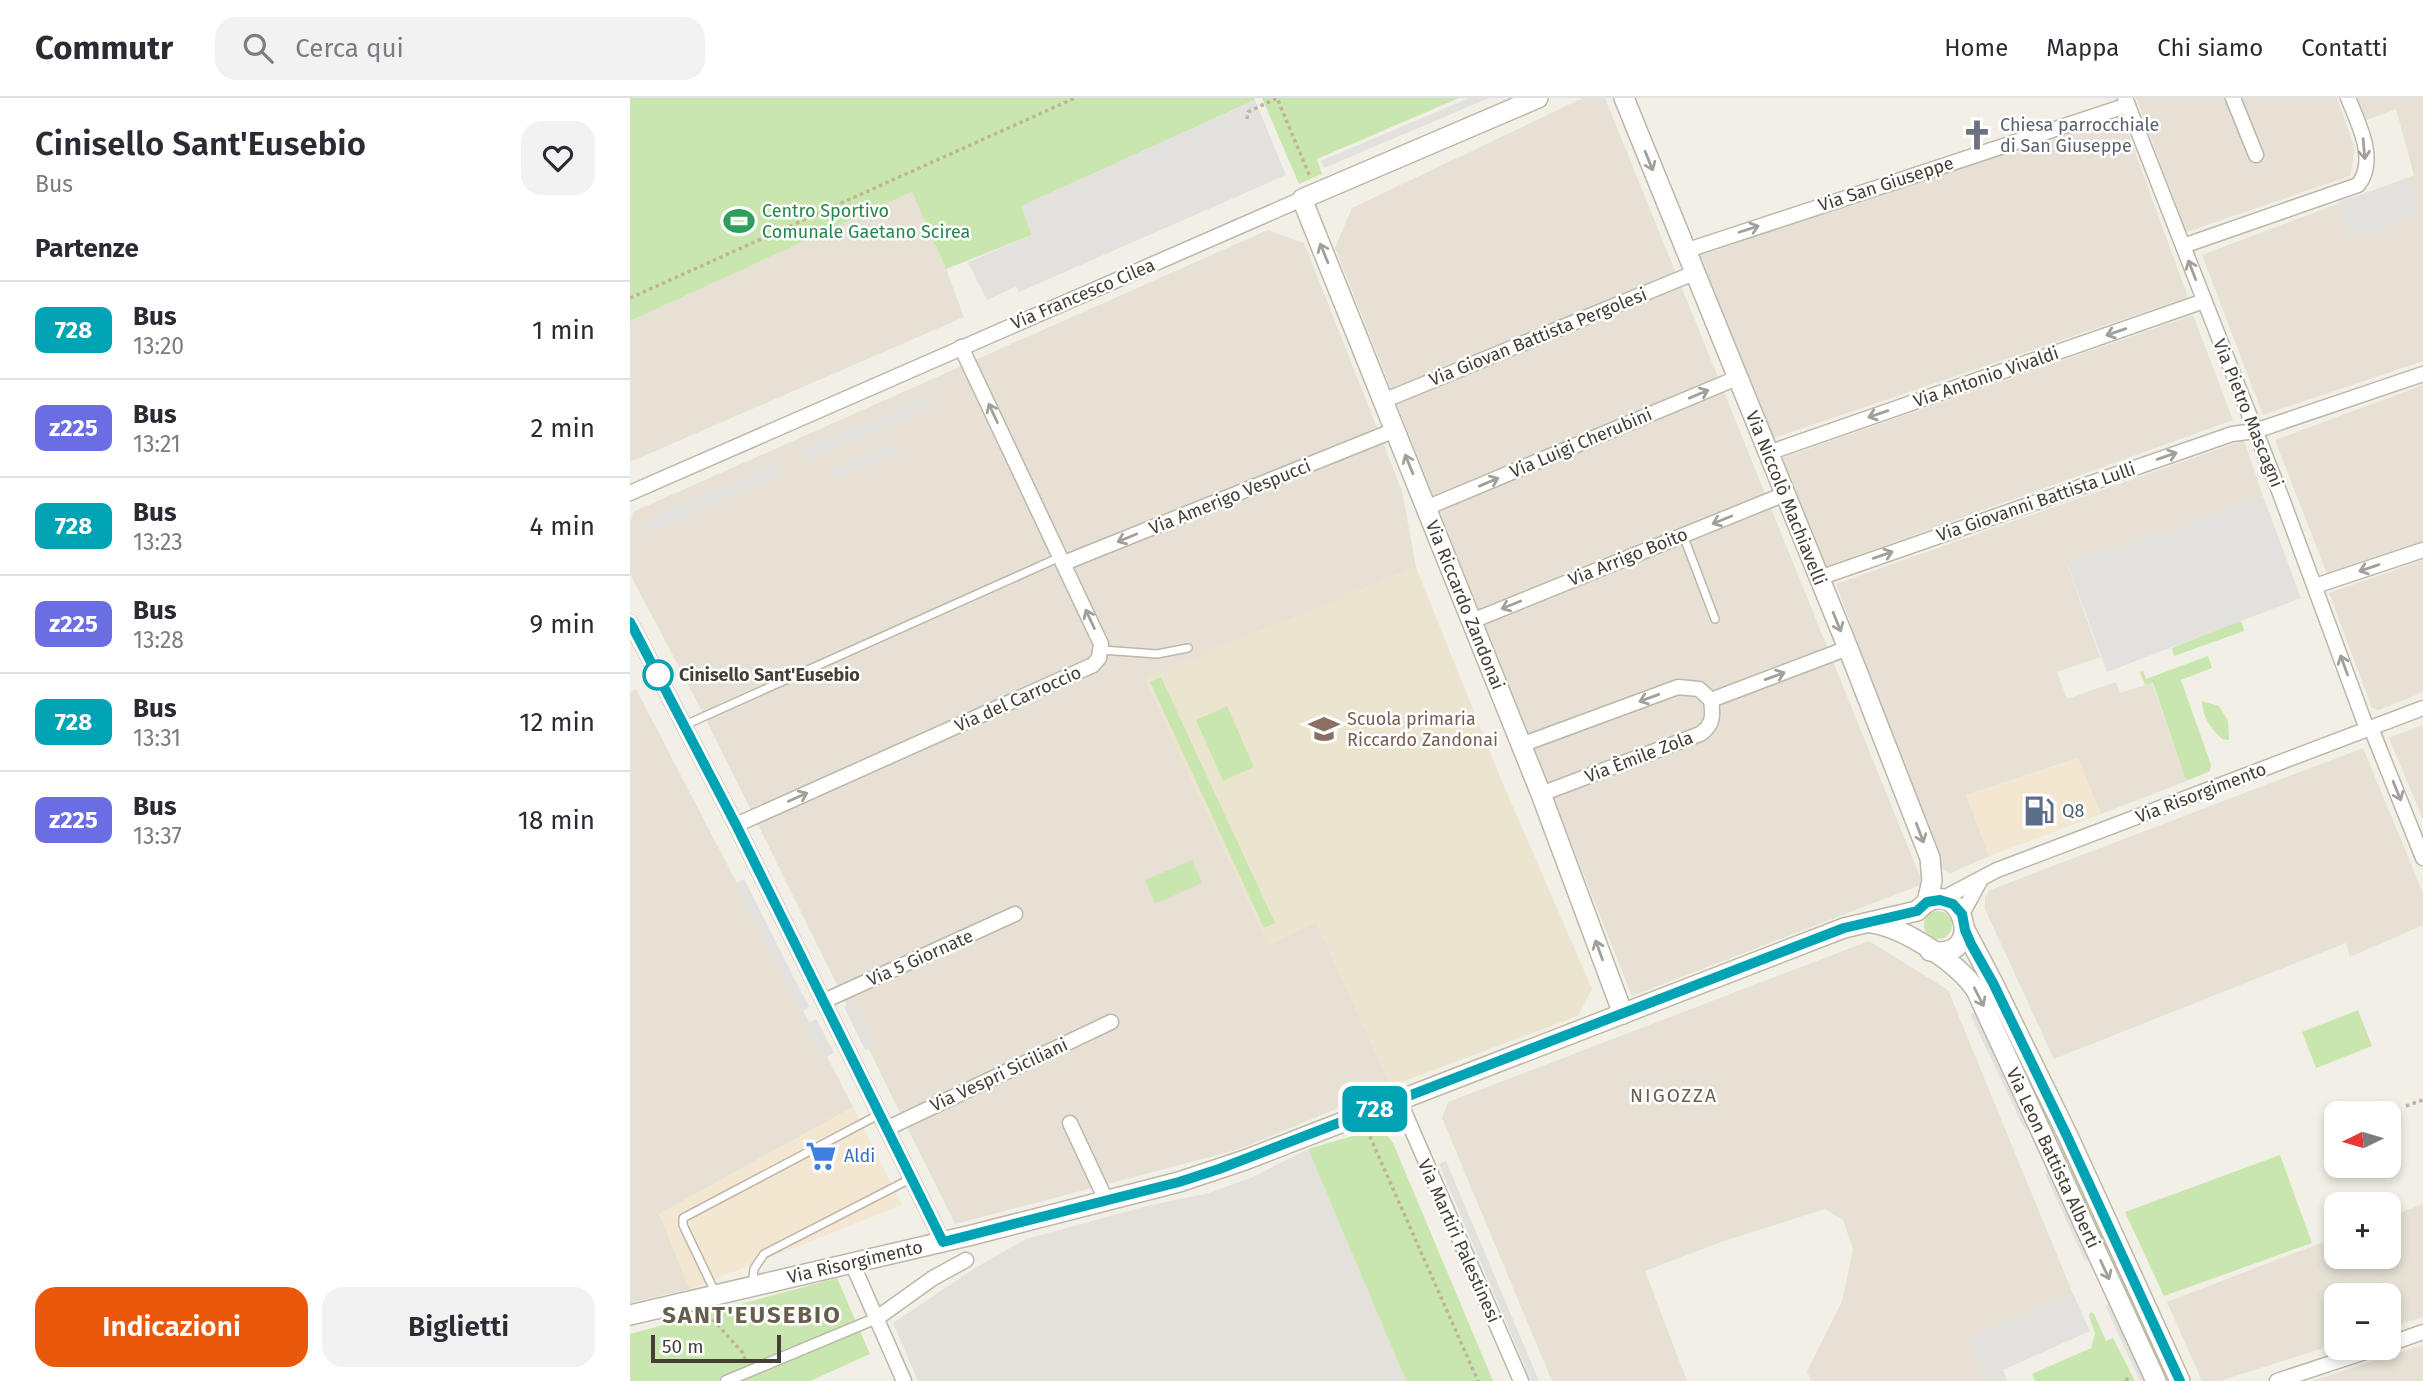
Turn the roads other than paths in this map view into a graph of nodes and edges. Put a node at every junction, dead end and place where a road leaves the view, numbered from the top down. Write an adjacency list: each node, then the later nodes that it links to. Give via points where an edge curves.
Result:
1 (1538, 98): 7 (street, Via Francesco Cilea)
2 (1624, 98): 9 (street, Via Niccolò Machiavelli, one-way to 9)
3 (2233, 98): 6 (street)
4 (2348, 98): 8 (street, one-way to 8, via 2366,150 2361,182)
5 (2127, 102): 8 (street, Via Pietro Mascagni); 9 (street, Via San Giuseppe, one-way to 5)
6 (2256, 155)
7 (1309, 196): 12 (street, Via Francesco Cilea); 15 (street, Via Riccardo Zandonai, one-way to 7)
8 (2183, 246): 11 (street, Via Pietro Mascagni, one-way to 8)
9 (1685, 251): 10 (street, Via Niccolò Machiavelli)
10 (1694, 273): 14 (street, Via Niccolò Machiavelli); 15 (street, Via Giovan Battista Pergolesi)
11 (2204, 301): 17 (street, Via Pietro Mascagni); 18 (street, Via Antonio Vivaldi, one-way to 18)
12 (961, 347): 19 (street, Via Francesco Cilea); 24 (street, one-way to 12)
13 (2423, 374): 17 (street, Via Giovanni Battista Lulli)
14 (1737, 377): 18 (street, Via Niccolò Machiavelli); 21 (street, Via Luigi Cherubini, one-way to 14)
15 (1383, 401): 16 (street, Via Riccardo Zandonai)
16 (1395, 430): 21 (street, Via Riccardo Zandonai, one-way to 16); 24 (street, Via Amerigo Vespucci, one-way to 24)
17 (2255, 430): 25 (street, Via Giovanni Battista Lulli, one-way to 17, via 2232,434); 26 (street, Via Pietro Mascagni)
18 (1768, 453): 20 (street, Via Niccolò Machiavelli)
19 (630, 493)
20 (1785, 494): 22 (street, Via Arrigo Boito, one-way to 22); 25 (street, Via Niccolò Machiavelli)
21 (1426, 508): 28 (street, Via Riccardo Zandonai)
22 (1683, 535): 27 (lane); 28 (street, Via Arrigo Boito, one-way to 28)
23 (2423, 550): 26 (street, one-way to 26)
24 (1063, 560): 32 (street, one-way to 24); 35 (lane)
25 (1819, 578): 31 (street, Via Niccolò Machiavelli, one-way to 31)
26 (2315, 586): 36 (street, Via Pietro Mascagni, one-way to 26)
27 (1715, 619)
28 (1472, 621): 37 (street, Via Riccardo Zandonai)
29 (630, 622): 35 (street)
30 (1188, 648): 32 (lane, via 1157,654)
31 (1848, 649): 33 (street, one-way to 31); 42 (street, Via Niccolò Machiavelli, one-way to 42, via 1930,858)
32 (1102, 650): 39 (street, Via del Carroccio, one-way to 32, via 1093,665)
33 (1711, 700): 37 (street, one-way to 37, via 1699,689 1678,687); 38 (street, Via Èmile Zola, via 1710,724 1700,734)
34 (2423, 708): 36 (street, Via Risorgimento)
35 (684, 725): 39 (street)
36 (2369, 728): 40 (street, Via Pietro Mascagni, one-way to 40); 41 (street, Via Risorgimento, via 1997,870)
37 (1521, 745): 38 (street, Via Riccardo Zandonai)
38 (1541, 794): 48 (street, Via Riccardo Zandonai, one-way to 38)
39 (736, 825): 47 (street)
40 (2423, 858)
41 (1980, 881): 42 (street, Via Risorgimento); 45 (street)
42 (1928, 904): 44 (street, Via Risorgimento); 45 (street, via 1953,904); 46 (street, via 1913,927)
43 (1015, 914): 47 (street, Via 5 Giornate)
44 (1868, 922): 46 (street, via 1902,932); 48 (street, Via Risorgimento)
45 (1964, 922): 46 (street, via 1963,937 1953,948 1946,952); 70 (street, Via Leon Battista Alberti)
46 (1924, 947): 69 (street, Via Leon Battista Alberti, one-way to 69, via 1961,971 1976,990)
47 (824, 1001): 51 (street)
48 (1623, 1014): 50 (street, Via Risorgimento)
49 (1111, 1022): 53 (street, Via Vespri Siciliani)
50 (1399, 1100): 55 (street, Via Risorgimento, via 1219,1169); 68 (street, Via Martiri Palestinesi)
51 (881, 1114): 53 (street); 60 (lane, via 683,1218)
52 (1070, 1123): 55 (street)
53 (888, 1128): 54 (street)
54 (912, 1178): 56 (street); 59 (lane, via 764,1254 754,1269)
55 (1106, 1200): 56 (street, Via Risorgimento)
56 (943, 1242): 58 (street, Via Risorgimento)
57 (965, 1260): 62 (street)
58 (852, 1263): 59 (street, Via Risorgimento); 62 (street)
59 (752, 1286): 60 (street, Via Risorgimento)
60 (708, 1297): 61 (street, Via Risorgimento)
61 (630, 1315)
62 (877, 1318): 66 (street); 67 (street)
63 (2423, 1332): 64 (street)
64 (2401, 1340)
65 (2341, 1360): 71 (street)
66 (726, 1381)
67 (904, 1381)
68 (1521, 1381)
69 (2155, 1381)
70 (2180, 1381)
71 (2277, 1381)

